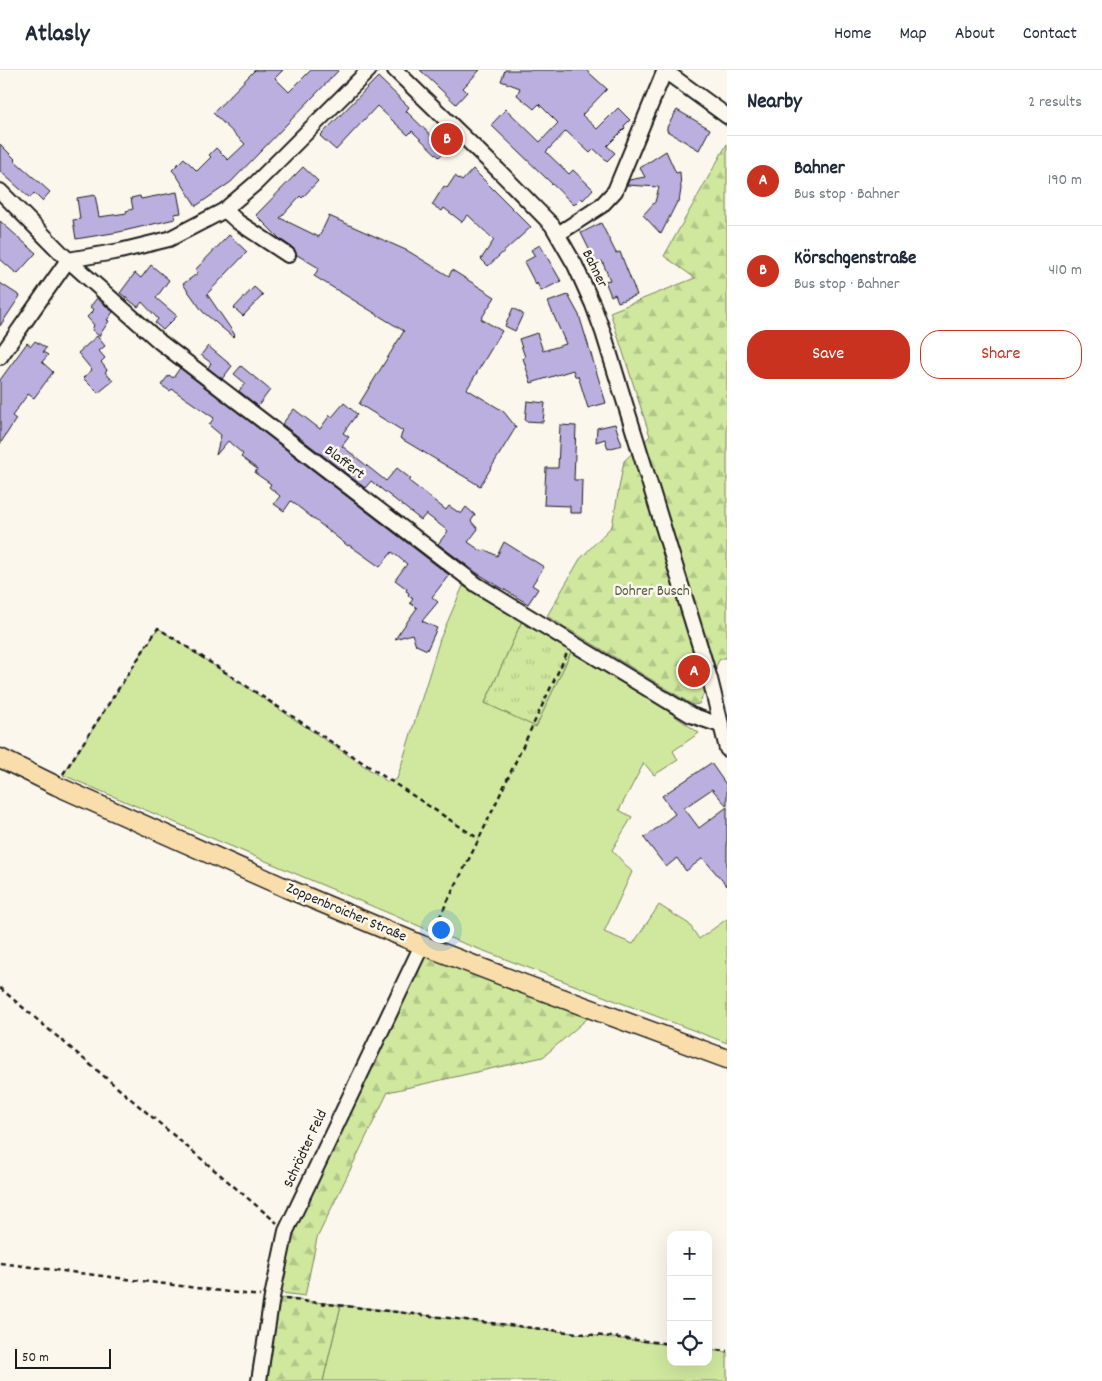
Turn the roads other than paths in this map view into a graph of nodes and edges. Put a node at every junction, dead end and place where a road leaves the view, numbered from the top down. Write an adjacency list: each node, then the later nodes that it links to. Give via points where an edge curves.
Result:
1 (370, 70): 6 (street)
2 (396, 70): 7 (street, Bahner, via 503,174)
3 (665, 70): 4 (street); 7 (street, via 615,191 601,206)
4 (727, 116)
5 (0, 191): 9 (street, Blaffert)
6 (225, 210): 8 (street); 9 (street, via 169,239)
7 (558, 234): 11 (street, Bahner, via 594,305)
8 (288, 255)
9 (68, 260): 10 (street); 12 (street, Blaffert, via 160,342 477,585 691,715)
10 (0, 357)
11 (721, 697): 12 (street, Bahner)
12 (720, 725): 13 (street, Bahner)
13 (727, 749)
14 (0, 758): 15 (main road, Zoppenbroicher Straße, via 286,888)
15 (422, 945): 16 (main road, Zoppenbroicher Straße); 17 (street, Schrödter Feld, via 286,1231)
16 (727, 1059)
17 (259, 1381)

